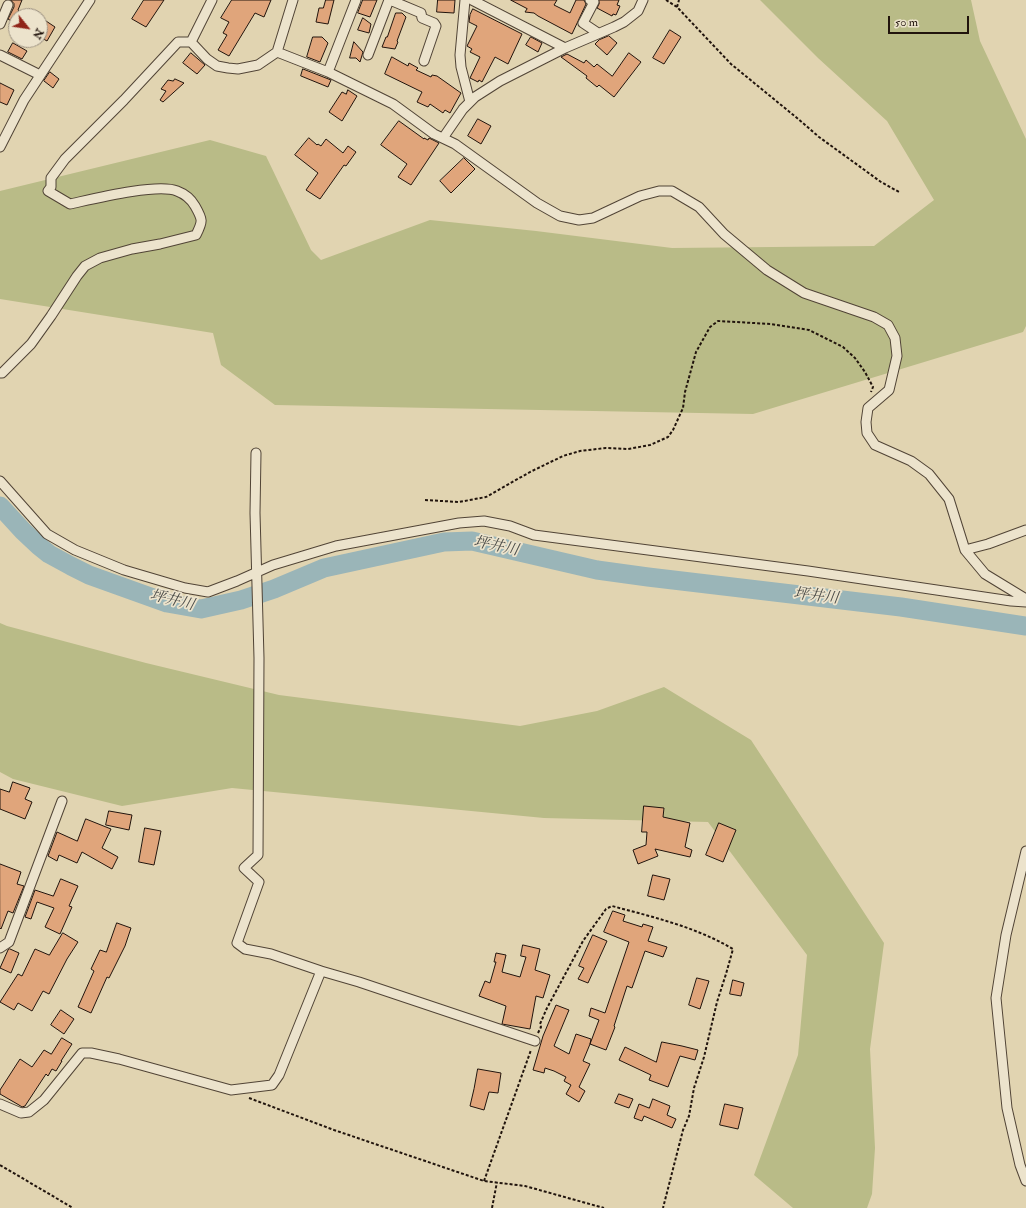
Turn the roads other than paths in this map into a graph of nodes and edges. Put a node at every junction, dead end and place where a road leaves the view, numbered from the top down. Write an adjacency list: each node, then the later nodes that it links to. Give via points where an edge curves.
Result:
1 (90, 0): 20 (street)
2 (212, 0): 13 (street)
3 (293, 0): 15 (street)
4 (356, 0): 19 (street)
5 (389, 0): 17 (street); 18 (street, via 421,13 422,18 436,26)
6 (465, 0): 21 (street, via 460,55)
7 (472, 0): 14 (street)
8 (590, 0): 12 (street, via 594,2 583,24)
9 (643, 0): 12 (street, via 633,15)
10 (8, 5): 11 (street)
11 (0, 24)
12 (598, 33): 14 (street)
13 (190, 42): 15 (street, via 217,66 228,68 258,65); 24 (street, via 178,42 65,159 51,178 51,187 48,191 70,204 160,188 176,190 192,200 200,214 202,223 196,235 132,249 100,258 85,266 31,344 2,373)
14 (565, 48): 21 (street, via 500,82)
15 (277, 52): 19 (street)
16 (0, 55): 20 (street)
17 (368, 55)
18 (424, 61)
19 (328, 72): 22 (street, via 394,104)
20 (40, 75): 23 (street)
21 (470, 102): 22 (street)
22 (443, 138): 28 (street, via 465,150 537,203 560,216 579,220 593,218 640,196 659,191 672,191 699,207 724,234 767,270 804,293 874,317 888,325 895,338 896,356 890,390 868,408 867,434 875,445 911,461 929,474 949,499)
23 (0, 146)
24 (0, 372)
25 (256, 453): 29 (street)
26 (0, 481): 29 (street, via 47,534 75,550 124,570 208,592)
27 (1026, 530): 28 (street)
28 (965, 550): 30 (street, via 985,574)
29 (257, 572): 31 (street, via 336,546 459,523 484,521 510,526 534,535); 35 (street, via 258,855 244,868 259,882 237,943 245,949 271,954)
30 (1026, 599)
31 (1026, 602)
32 (62, 801): 34 (street, via 9,942)
33 (1026, 851): 38 (street, via 1006,935 996,998 1007,1108)
34 (0, 948)
35 (321, 971): 36 (street); 37 (street, via 279,1075 272,1085 231,1090 120,1059 82,1052 44,1100 30,1112 21,1113)
36 (535, 1041)
37 (0, 1104)
38 (1026, 1181)

